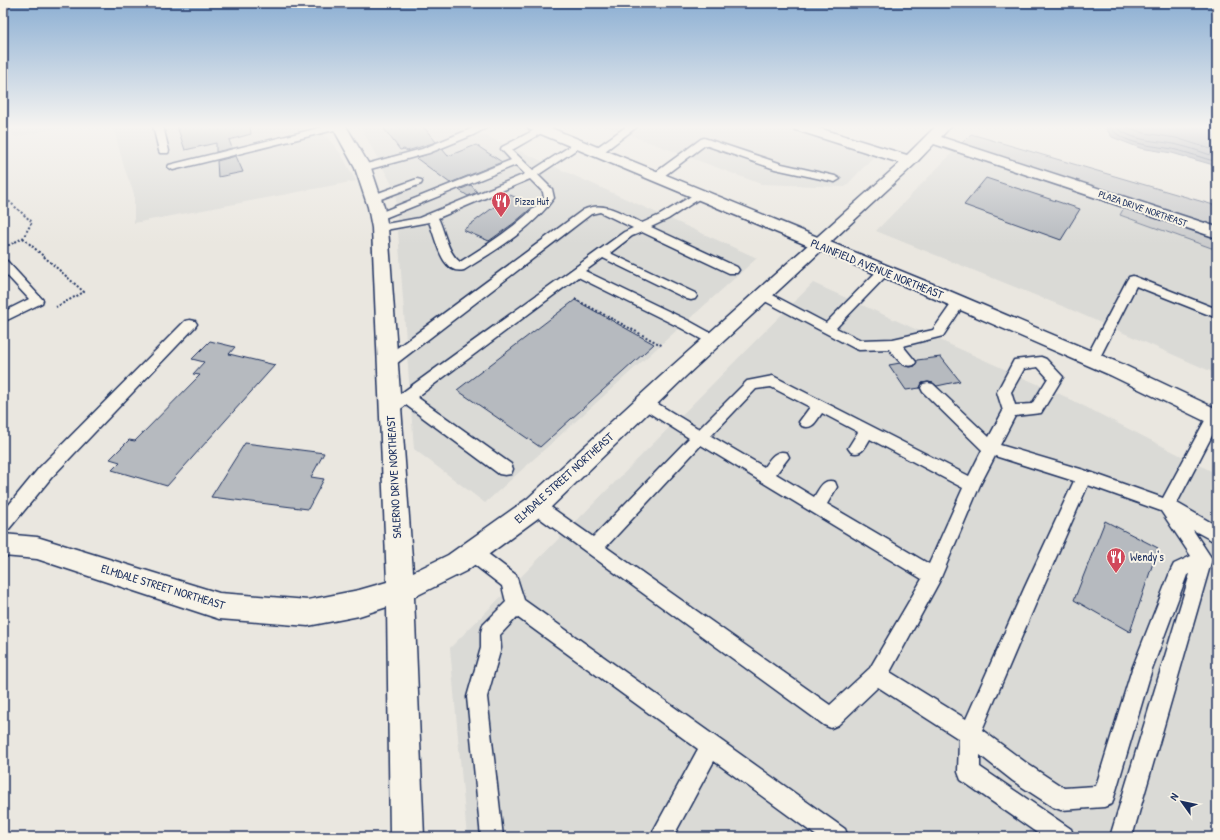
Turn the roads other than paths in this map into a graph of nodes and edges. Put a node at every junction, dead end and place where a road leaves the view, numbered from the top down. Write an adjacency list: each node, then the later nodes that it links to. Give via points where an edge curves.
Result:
1 (180, 165): 12 (lane)
2 (361, 165): 13 (street, SALERNO DRIVE NORTHEAST)
3 (376, 165): 13 (lane)
4 (507, 165): 19 (lane)
5 (522, 165): 14 (lane)
6 (547, 165): 14 (lane)
7 (628, 165): 15 (street, PLAINFIELD AVENUE NORTHEAST)
8 (672, 165): 15 (lane)
9 (774, 165): 16 (lane)
10 (905, 165): 23 (street, ELMDALE STREET NORTHEAST)
11 (1013, 165): 22 (street, PLAZA DRIVE NORTHEAST)
12 (173, 167)
13 (363, 168): 19 (street, SALERNO DRIVE NORTHEAST)
14 (532, 175): 20 (lane); 20 (lane, via 548,190 550,198 541,209 460,267 445,255)
15 (656, 177): 18 (street, PLAINFIELD AVENUE NORTHEAST)
16 (835, 179)
17 (417, 182): 19 (lane)
18 (698, 194): 21 (lane, via 664,217); 23 (street, PLAINFIELD AVENUE NORTHEAST)
19 (377, 215): 20 (lane, via 422,221); 42 (street, SALERNO DRIVE NORTHEAST)
20 (432, 217)
21 (642, 227): 24 (lane); 26 (lane); 42 (lane, via 602,209 587,212)
22 (1217, 233)
23 (819, 244): 27 (street, PLAINFIELD AVENUE NORTHEAST); 29 (street, ELMDALE STREET NORTHEAST)
24 (602, 253): 28 (lane); 30 (lane)
25 (3, 264): 33 (lane, via 37,300)
26 (733, 270)
27 (884, 271): 31 (street, PLAINFIELD AVENUE NORTHEAST); 35 (lane)
28 (577, 272): 36 (lane); 44 (lane)
29 (763, 295): 35 (lane); 36 (street, ELMDALE STREET NORTHEAST)
30 (691, 296)
31 (959, 303): 37 (street, PLAINFIELD AVENUE NORTHEAST); 38 (lane, via 938,333)
32 (1217, 314): 39 (lane, via 1133,280)
33 (3, 318)
34 (190, 324): 63 (lane, via 45,473)
35 (827, 330): 38 (lane, via 859,345)
36 (713, 340): 45 (street, ELMDALE STREET NORTHEAST)
37 (1050, 342): 39 (street, PLAINFIELD AVENUE NORTHEAST); 41 (lane)
38 (893, 344): 40 (lane)
39 (1092, 360): 48 (street, PLAINFIELD AVENUE NORTHEAST)
40 (909, 362)
41 (1041, 362): 47 (lane, via 1019,364 1004,392); 47 (lane, via 1056,377 1036,409)
42 (387, 363): 44 (street, SALERNO DRIVE NORTHEAST)
43 (928, 388): 53 (lane)
44 (398, 403): 55 (lane); 70 (street, SALERNO DRIVE NORTHEAST)
45 (645, 403): 51 (lane); 60 (street, ELMDALE STREET NORTHEAST)
46 (819, 406): 49 (lane); 50 (lane); 51 (lane, via 773,381 752,385)
47 (1010, 411): 53 (lane)
48 (1216, 418): 62 (lane)
49 (807, 422)
50 (867, 431): 52 (lane); 58 (lane)
51 (700, 437): 56 (lane); 66 (lane)
52 (856, 448)
53 (990, 448): 57 (lane); 58 (lane)
54 (780, 457): 56 (lane)
55 (505, 469)
56 (766, 476): 61 (lane)
57 (1084, 477): 62 (lane); 73 (lane)
58 (972, 485): 69 (lane)
59 (829, 487): 61 (lane)
60 (536, 506): 66 (lane); 67 (street, ELMDALE STREET NORTHEAST)
61 (817, 506): 69 (lane)
62 (1167, 506): 64 (lane); 68 (lane)
63 (3, 524)
64 (1217, 535)
65 (3, 545): 70 (street, ELMDALE STREET NORTHEAST, via 37,548 219,606 308,613 359,603)
66 (594, 548): 72 (lane, via 831,718)
67 (473, 553): 70 (street, ELMDALE STREET NORTHEAST); 71 (lane, via 510,580)
68 (1203, 559): 73 (lane, via 1180,570 1142,669 1104,796 1061,799 1020,773); 80 (lane)
69 (933, 576): 72 (lane)
70 (400, 591): 75 (street, SALERNO DRIVE NORTHEAST)
71 (516, 605): 74 (lane); 76 (lane, via 490,632 491,648 477,697)
72 (877, 675): 73 (lane)
73 (970, 734): 79 (lane, via 969,772)
74 (712, 746): 77 (lane); 78 (lane)
75 (407, 837)
76 (492, 837)
77 (661, 837)
78 (837, 837)
79 (1063, 837)
80 (1121, 837)

